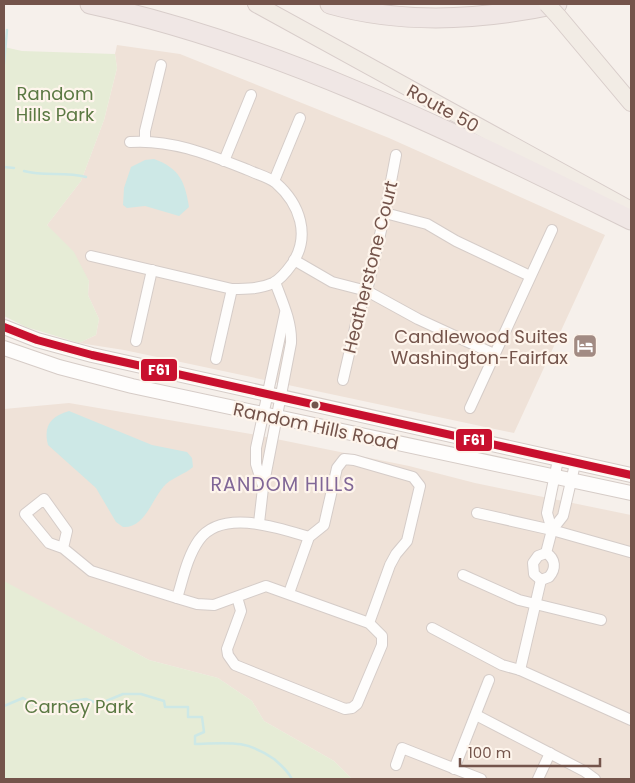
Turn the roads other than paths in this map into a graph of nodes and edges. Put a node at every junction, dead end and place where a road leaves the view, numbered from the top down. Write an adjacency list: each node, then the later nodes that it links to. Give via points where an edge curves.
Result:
1 (90, 4): 16 (highway, via 160,20 232,42 314,73 431,123)
2 (256, 4): 14 (main road, Route 50)
3 (330, 4): 4 (highway, via 374,13 447,17)
4 (554, 8): 7 (main road)
5 (161, 65): 9 (street)
6 (251, 95): 12 (street)
7 (631, 103)
8 (300, 118): 13 (street)
9 (145, 141): 10 (street); 12 (street, via 166,142)
10 (130, 142)
11 (396, 155): 15 (street, Heatherstone Court)
12 (224, 161): 13 (street)
13 (274, 181): 19 (street, via 297,208 302,225 302,239)
14 (631, 210)
15 (385, 213): 21 (street, via 427,224); 24 (street, Heatherstone Court)
16 (631, 220)
17 (552, 230): 21 (street)
18 (91, 256): 20 (street)
19 (294, 260): 22 (street); 24 (street, via 332,282)
20 (152, 270): 23 (street); 27 (street)
21 (530, 276): 29 (street)
22 (275, 282): 23 (street, via 250,289); 25 (street)
23 (232, 289): 30 (street)
24 (366, 291): 29 (street); 31 (street, Heatherstone Court)
25 (285, 313): 32 (street); 33 (street, via 292,333)
26 (4, 327): 32 (street, Random Hills Road, via 74,350)
27 (136, 341)
28 (4, 348): 35 (street, Random Hills Road, via 59,367)
29 (494, 354): 34 (street)
30 (216, 359)
31 (343, 380)
32 (266, 394): 33 (street, Random Hills Road); 35 (street)
33 (281, 397): 36 (street); 37 (street, Random Hills Road)
34 (470, 408)
35 (262, 415): 36 (street, Random Hills Road); 42 (street, via 256,464)
36 (276, 418): 40 (street, Random Hills Road); 42 (street)
37 (558, 460): 38 (street, Random Hills Road); 40 (street)
38 (574, 464): 39 (street, Random Hills Road); 41 (street)
39 (631, 475)
40 (555, 478): 41 (street, Random Hills Road); 46 (street, via 548,512)
41 (571, 482): 43 (street, Random Hills Road); 46 (street, via 563,516)
42 (263, 488): 45 (street)
43 (631, 493)
44 (477, 512): 46 (street)
45 (259, 523): 47 (street); 55 (street, via 228,524 212,529 200,539 189,558)
46 (552, 530): 49 (street); 50 (street)
47 (309, 537): 53 (street); 58 (street, via 324,525 337,468 344,460 354,460 413,478 420,486 407,541 396,554)
48 (63, 548): 48 (street, via 49,543 25,514 44,500 67,531); 55 (street, via 91,570)
49 (630, 552)
50 (546, 553): 52 (street, via 553,560 554,568 549,577); 52 (street, via 533,563 534,574)
51 (464, 575): 56 (street)
52 (541, 580): 56 (street)
53 (289, 593): 54 (street, via 266,586 251,589); 58 (street)
54 (237, 597): 55 (street, via 208,605); 58 (street, via 241,611 227,649 235,665 345,709 358,704 382,645 382,636)
55 (176, 598)
56 (535, 605): 57 (street); 60 (street)
57 (601, 620)
58 (369, 623)
59 (432, 628): 60 (street, via 502,665)
60 (520, 670): 63 (street)
61 (489, 680): 62 (street)
62 (476, 715): 64 (street); 66 (street)
63 (631, 720)
64 (550, 753): 68 (street); 69 (street)
65 (396, 765): 66 (street, via 402,748)
66 (454, 769): 67 (street)
67 (481, 779)
68 (538, 779)
69 (595, 779)

